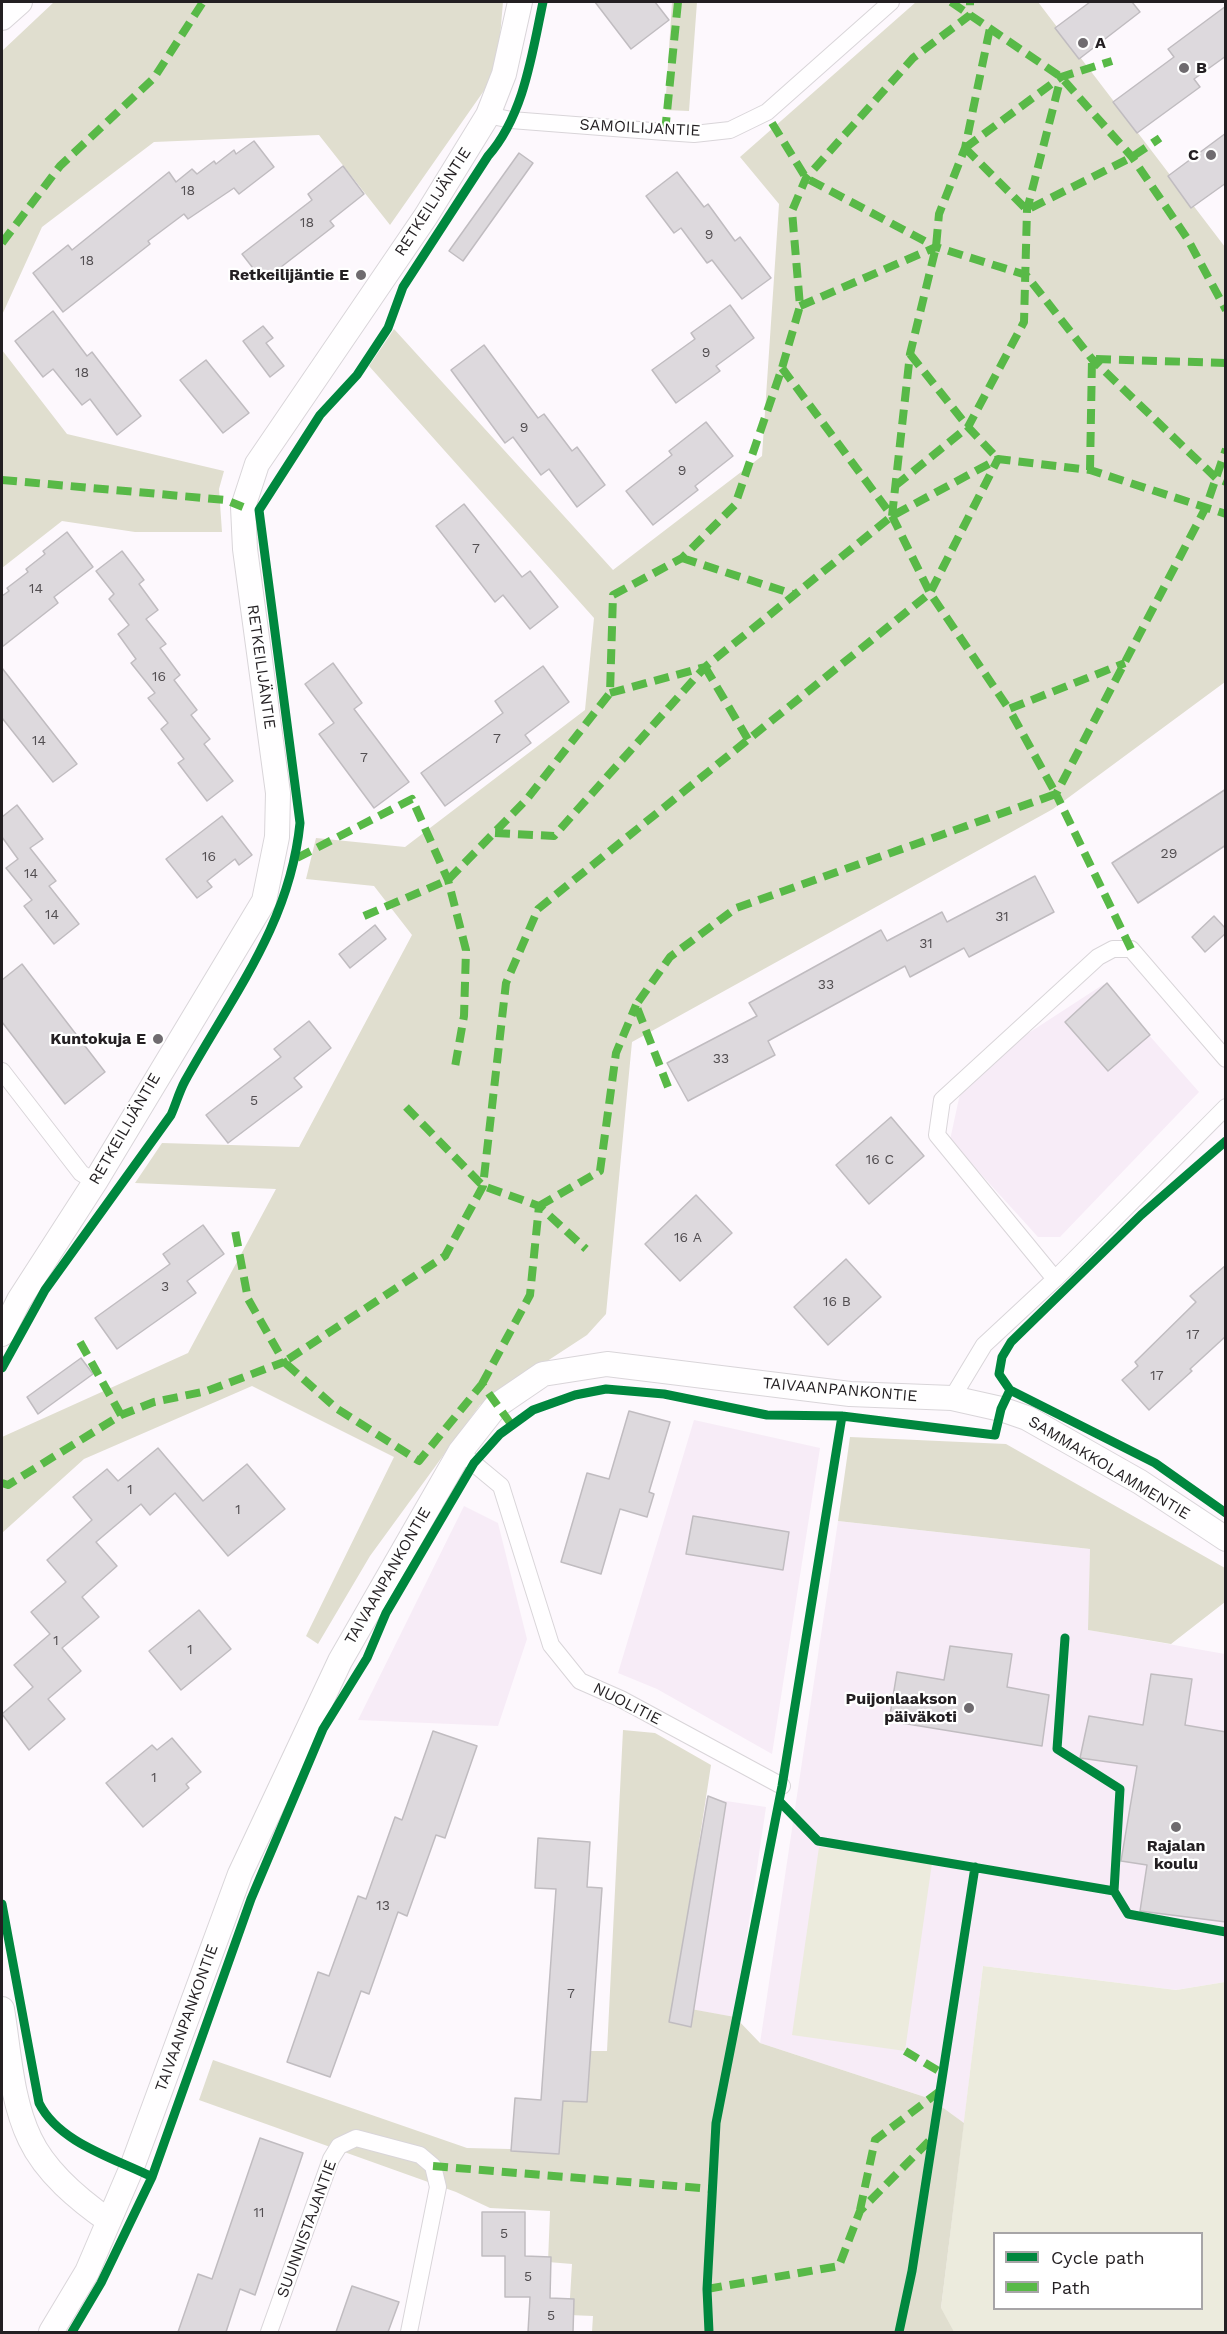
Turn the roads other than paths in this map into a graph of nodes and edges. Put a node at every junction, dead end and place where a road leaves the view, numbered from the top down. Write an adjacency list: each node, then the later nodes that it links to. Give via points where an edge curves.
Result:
1 (20, 2): 4 (street)
2 (520, 2): 5 (street, RETKEILIJÄNTIE, via 504,74)
3 (891, 2): 5 (street, SAMOILIJANTIE, via 767,112 730,130 694,134)
4 (2, 18)
5 (488, 115): 9 (street, RETKEILIJÄNTIE, via 426,216 257,464 243,507 244,549 278,793 272,870 264,901)
6 (1226, 1059): 10 (street, via 1131,949 1113,949 1098,957 942,1100 937,1135)
7 (2, 1071): 9 (street, via 81,1173)
8 (1226, 1107): 10 (street)
9 (95, 1182): 11 (street, RETKEILIJÄNTIE, via 19,1300)
10 (1055, 1279): 12 (street, via 984,1345)
11 (2, 1334)
12 (952, 1398): 13 (street, TAIVAANPANKONTIE, via 850,1394 606,1364 543,1374 496,1406); 14 (street, SAMMAKKOLAMMENTIE, via 1027,1418 1140,1482)
13 (460, 1452): 15 (street, NUOLITIE, via 501,1486 551,1645 580,1681); 17 (street, TAIVAANPANKONTIE, via 340,1661 240,1874)
14 (1226, 1539)
15 (782, 1786)
16 (2, 2009): 17 (street, via 19,2110 30,2140 78,2199)
17 (109, 2221): 18 (street, TAIVAANPANKONTIE, via 87,2272)
18 (51, 2332)
19 (269, 2332): 20 (street, SUUNNISTAJANTIE, via 332,2159 339,2146 356,2138 420,2155 434,2166 438,2187)
20 (409, 2332)

